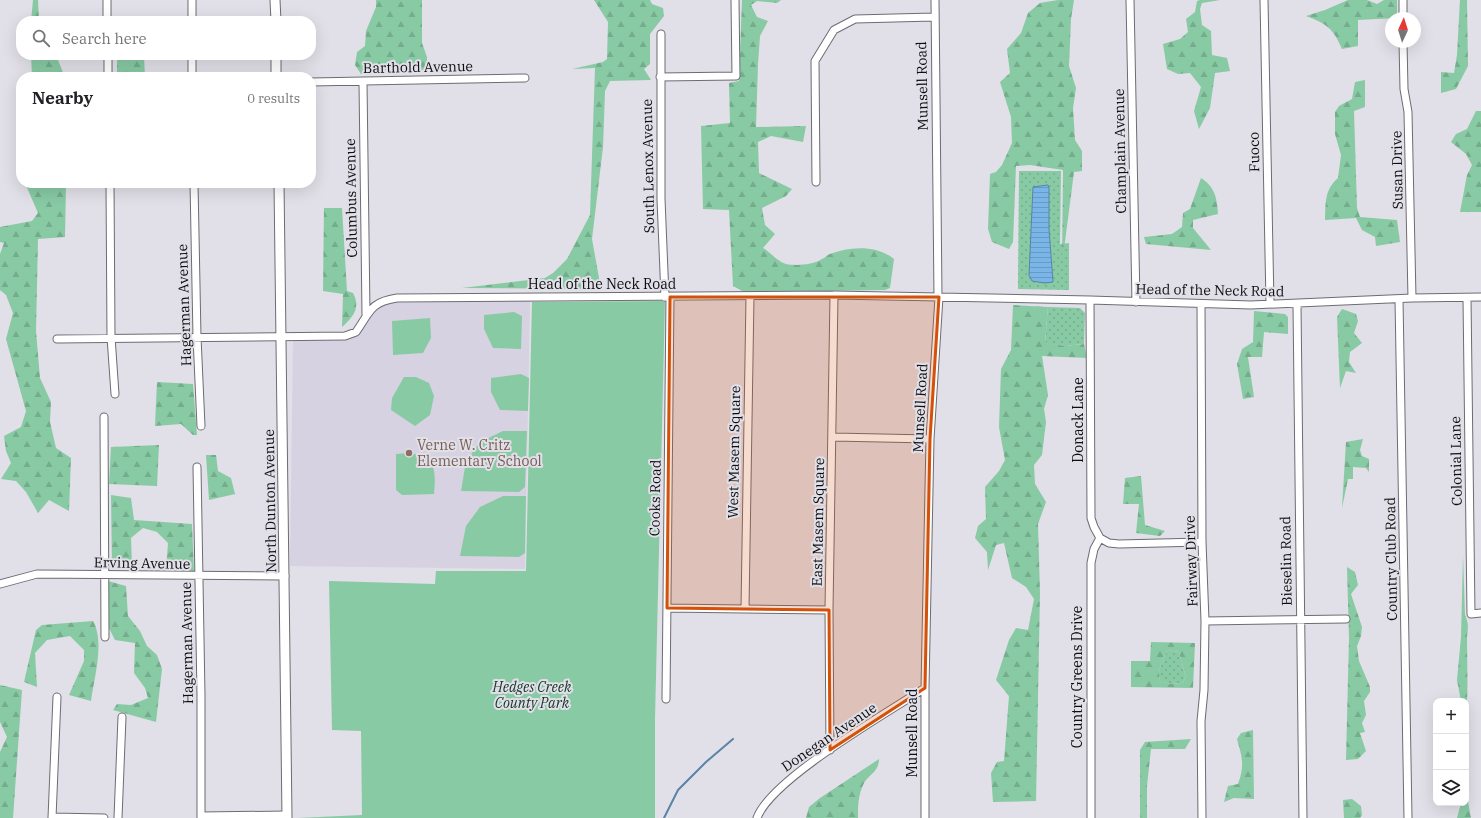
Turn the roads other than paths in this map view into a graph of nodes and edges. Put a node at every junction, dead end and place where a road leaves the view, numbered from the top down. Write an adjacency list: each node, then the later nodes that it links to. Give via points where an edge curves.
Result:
1 (107, 0): 10 (street)
2 (192, 0): 11 (street)
3 (275, 0): 12 (street)
4 (735, 0): 22 (street, via 736,76)
5 (934, 0): 13 (street, Munsell Road)
6 (1130, 0): 39 (street, Champlain Avenue)
7 (1264, 0): 41 (street, Fuoco)
8 (1403, 0): 9 (street)
9 (1403, 12)
10 (107, 16)
11 (192, 16)
12 (276, 16)
13 (934, 17): 26 (street, via 855,20 834,30 815,61); 33 (street, Munsell Road)
14 (661, 34): 22 (street, South Lenox Avenue)
15 (1403, 48): 35 (street, Susan Drive, via 1404,89 1408,112)
16 (108, 60): 19 (street)
17 (192, 60): 20 (street)
18 (276, 60): 21 (street)
19 (108, 72)
20 (192, 72)
21 (276, 72)
22 (660, 77): 32 (street, South Lenox Avenue, via 661,199)
23 (525, 78): 25 (street, Barthold Avenue)
24 (316, 82): 25 (street, Barthold Avenue)
25 (364, 82): 43 (street, Columbus Avenue)
26 (816, 182)
27 (110, 188): 44 (street)
28 (194, 188): 45 (street, Hagerman Avenue)
29 (279, 188): 46 (street, North Dunton Avenue)
30 (834, 295): 31 (street, Head of the Neck Road); 33 (street, Head of the Neck Road); 51 (street, East Masem Square)
31 (750, 296): 32 (street, Head of the Neck Road); 61 (street, West Masem Square)
32 (667, 297): 43 (street, Head of the Neck Road, via 397,298 374,305); 60 (street, Cooks Road)
33 (939, 297): 38 (street, Head of the Neck Road); 52 (street, Munsell Road)
34 (1481, 297): 36 (street, Head of the Neck Road)
35 (1412, 298): 36 (street, Head of the Neck Road); 37 (street, Head of the Neck Road)
36 (1467, 298): 63 (street, Colonial Lane, via 1471,614)
37 (1399, 299): 42 (street, Head of the Neck Road); 83 (street, Country Club Road)
38 (1090, 300): 39 (street, Head of the Neck Road); 54 (street, Donack Lane, via 1091,518)
39 (1136, 302): 40 (street, Head of the Neck Road)
40 (1201, 304): 41 (street, Head of the Neck Road); 55 (street, Fairway Drive)
41 (1270, 304): 42 (street, Head of the Neck Road)
42 (1296, 305): 65 (street, Bieselin Road)
43 (366, 314): 46 (street, Head of the Neck Road, via 356,332 345,336)
44 (111, 337): 45 (street, Head of the Neck Road); 47 (street, Head of the Neck Road); 48 (street)
45 (197, 337): 46 (street, Head of the Neck Road); 50 (street, Hagerman Avenue)
46 (282, 337): 57 (street, North Dunton Avenue)
47 (57, 339)
48 (115, 394)
49 (104, 417): 56 (street)
50 (202, 426)
51 (833, 437): 52 (street); 62 (street, East Masem Square)
52 (930, 439): 68 (street, Munsell Road)
53 (196, 467): 58 (street, Hagerman Avenue)
54 (1100, 538): 55 (street, via 1109,543 1119,544); 80 (street, Country Greens Drive, via 1091,563)
55 (1202, 542): 66 (street, Fairway Drive)
56 (104, 575): 58 (street, Erving Avenue); 59 (street, Erving Avenue, via 37,574); 67 (street)
57 (285, 576): 58 (street, Erving Avenue); 73 (street, North Dunton Avenue)
58 (199, 577): 75 (street, Hagerman Avenue)
59 (0, 584)
60 (667, 608): 61 (street); 70 (street, Cooks Road)
61 (745, 609): 62 (street)
62 (829, 610): 72 (street, East Masem Square)
63 (1481, 613)
64 (1346, 619): 65 (street)
65 (1300, 620): 66 (street); 82 (street, Bieselin Road)
66 (1205, 622): 81 (street, Fairway Drive, via 1201,721)
67 (106, 637)
68 (926, 688): 72 (street, Donegan Avenue); 79 (street, Munsell Road)
69 (57, 697): 74 (street)
70 (666, 699)
71 (122, 717): 77 (street)
72 (830, 750): 78 (street, Donegan Avenue, via 786,782 759,811)
73 (287, 816): 75 (street)
74 (52, 817): 76 (street)
75 (201, 817)
76 (104, 818)
77 (118, 818)
78 (757, 818)
79 (925, 818)
80 (1091, 818)
81 (1202, 818)
82 (1303, 818)
83 (1408, 818)

